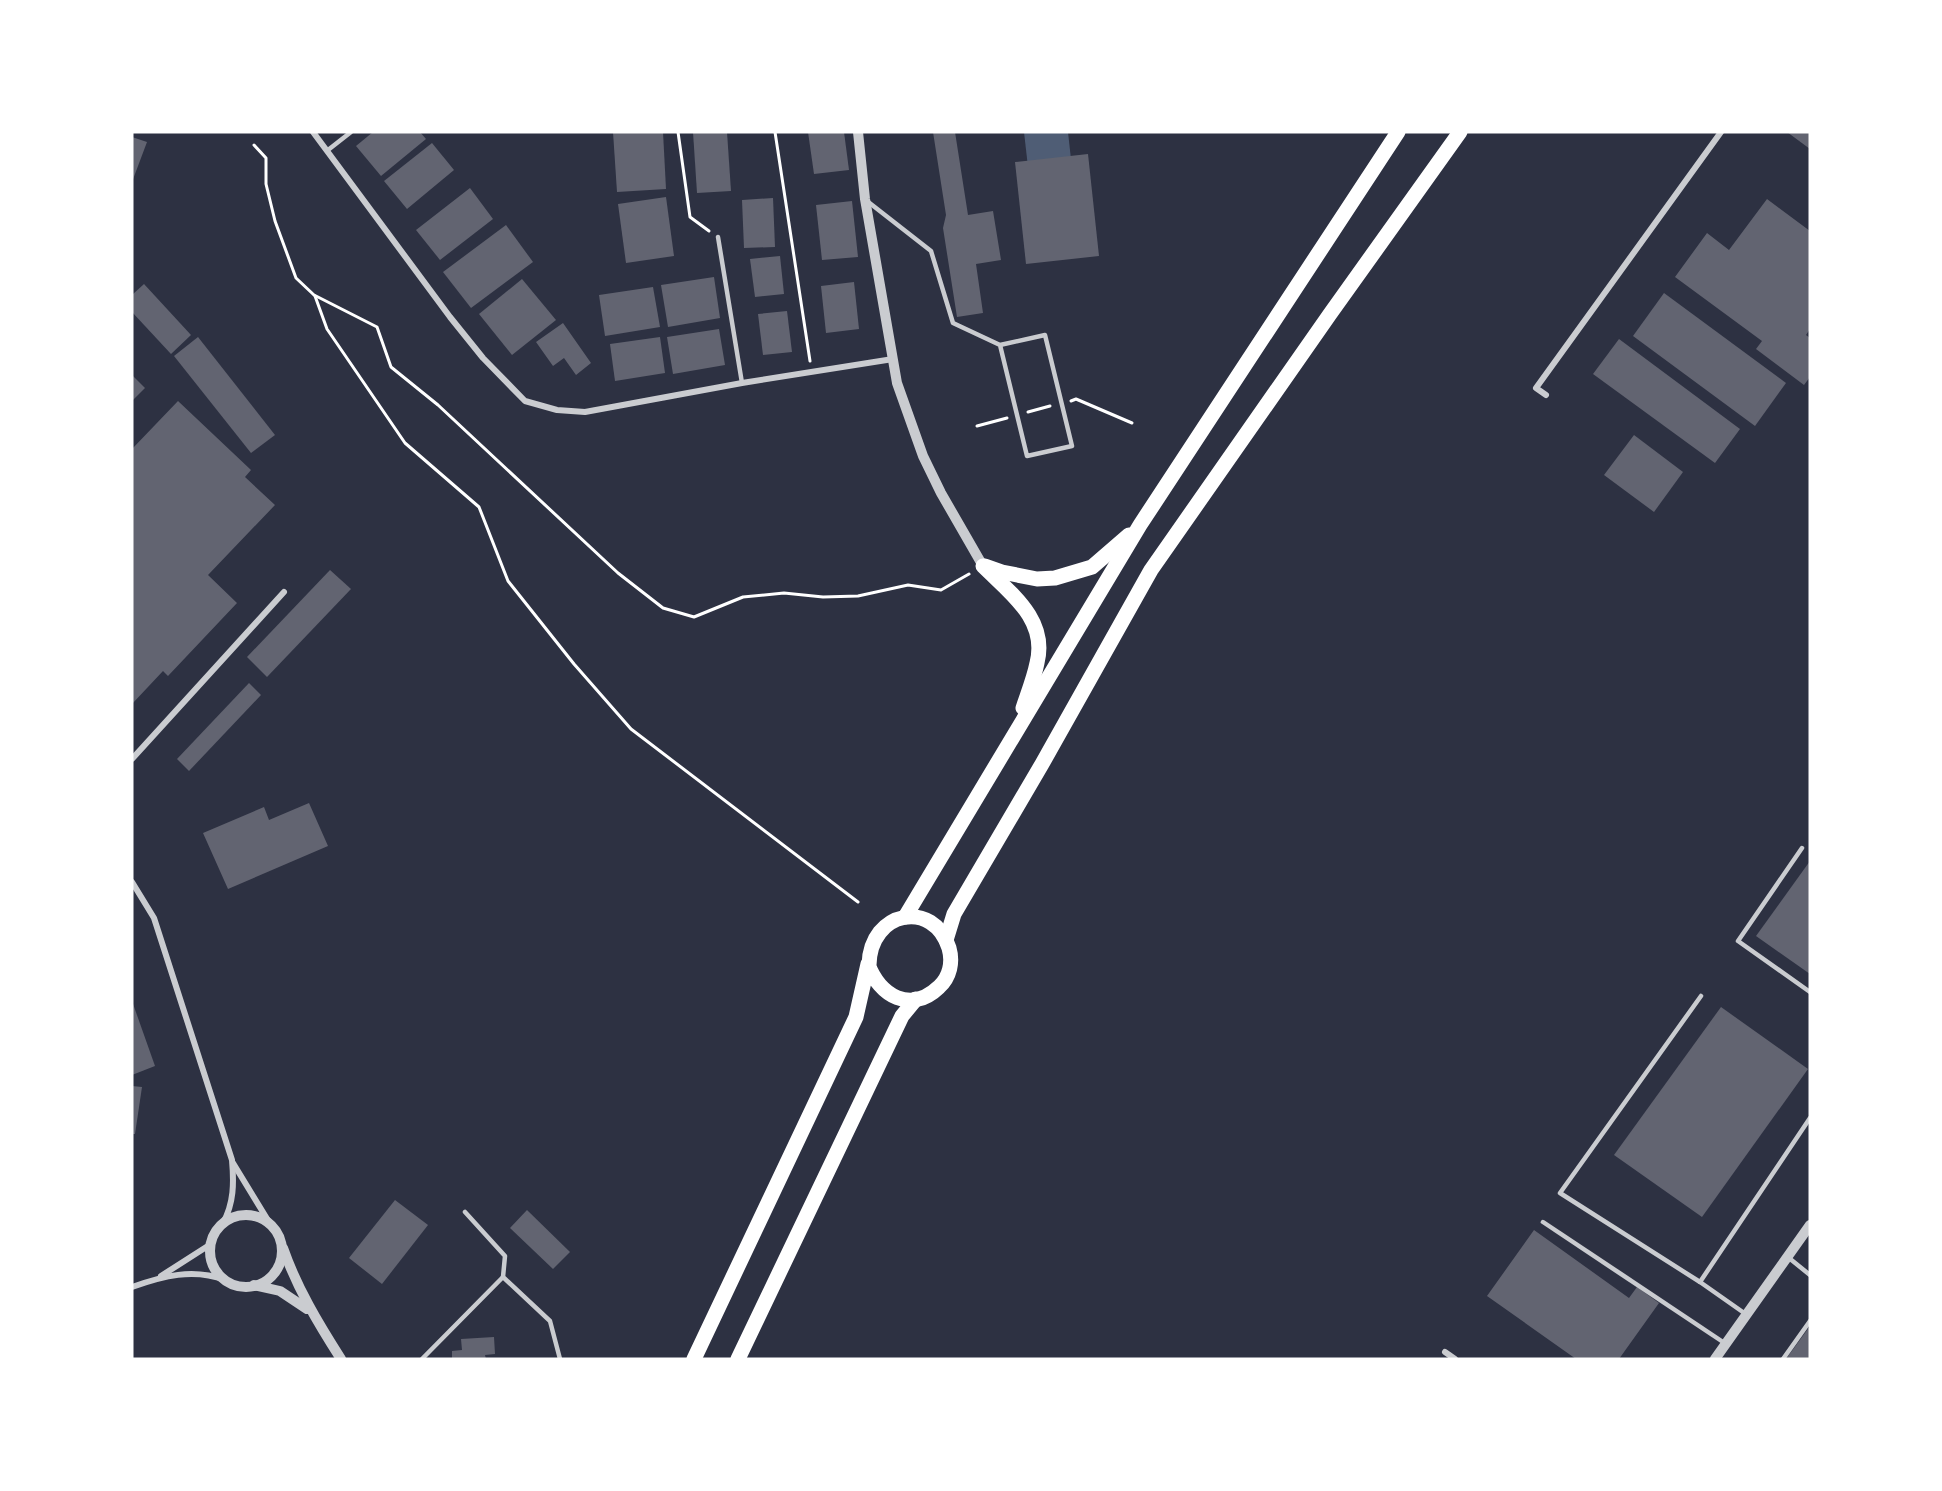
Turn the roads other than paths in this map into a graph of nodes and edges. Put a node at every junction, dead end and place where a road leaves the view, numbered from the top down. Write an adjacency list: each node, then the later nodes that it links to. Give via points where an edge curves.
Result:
1 (313, 132): 7 (street)
2 (351, 132): 7 (lane)
3 (858, 132): 8 (street)
4 (1398, 132): 14 (main road)
5 (1460, 132): 22 (main road, via 1151,570 954,914)
6 (1721, 132): 13 (street, via 1536,388)
7 (328, 150): 12 (street, via 450,317 525,401 557,410 585,412)
8 (865, 199): 10 (lane, via 931,251 953,323); 11 (street)
9 (718, 237): 12 (lane)
10 (1000, 345): 10 (lane, via 1027,456 1072,446 1045,335)
11 (894, 359): 12 (street); 15 (street, via 897,383 923,456)
12 (742, 383)
13 (1546, 395)
14 (1140, 525): 15 (main road, via 1092,567 1055,578 1037,579); 17 (main road)
15 (983, 566): 17 (main road, via 1022,603 1034,621 1039,640 1038,660)
16 (284, 592): 18 (street)
17 (1016, 731): 21 (main road)
18 (132, 759)
19 (1802, 848): 24 (lane, via 1738,941)
20 (132, 882): 28 (street, via 154,918)
21 (905, 917): 22 (main road, via 931,923); 23 (main road, via 880,929 873,939)
22 (946, 940): 26 (main road, via 950,971 933,993)
23 (868, 964): 26 (main road, via 882,989 906,1000); 52 (main road, via 856,1017)
24 (1810, 992)
25 (1701, 996): 41 (lane, via 1560,1193)
26 (916, 999): 53 (main road, via 902,1016)
27 (1810, 1118): 41 (lane)
28 (232, 1160): 30 (street); 32 (street, via 232,1198)
29 (465, 1212): 38 (lane, via 505,1256)
30 (269, 1222): 32 (street, via 246,1214); 34 (street)
31 (1543, 1222): 47 (lane)
32 (223, 1223): 35 (street)
33 (1810, 1226): 36 (street)
34 (282, 1243): 42 (street, via 278,1267 264,1282); 45 (street)
35 (211, 1244): 39 (street); 40 (street, via 212,1264)
36 (1788, 1257): 37 (lane); 44 (street)
37 (1810, 1275)
38 (503, 1277): 50 (lane); 51 (lane, via 550,1321)
39 (158, 1278): 40 (street, via 197,1273); 43 (street)
40 (225, 1280): 42 (street, via 234,1285)
41 (1700, 1282): 44 (lane)
42 (254, 1286): 45 (street, via 280,1291 304,1305)
43 (132, 1287)
44 (1747, 1315): 47 (street)
45 (313, 1316): 49 (street)
46 (1810, 1321): 56 (lane)
47 (1726, 1344): 55 (street)
48 (1445, 1352): 54 (street)
49 (341, 1359)
50 (422, 1359)
51 (559, 1359)
52 (694, 1359)
53 (738, 1359)
54 (1455, 1359)
55 (1715, 1359)
56 (1783, 1359)

